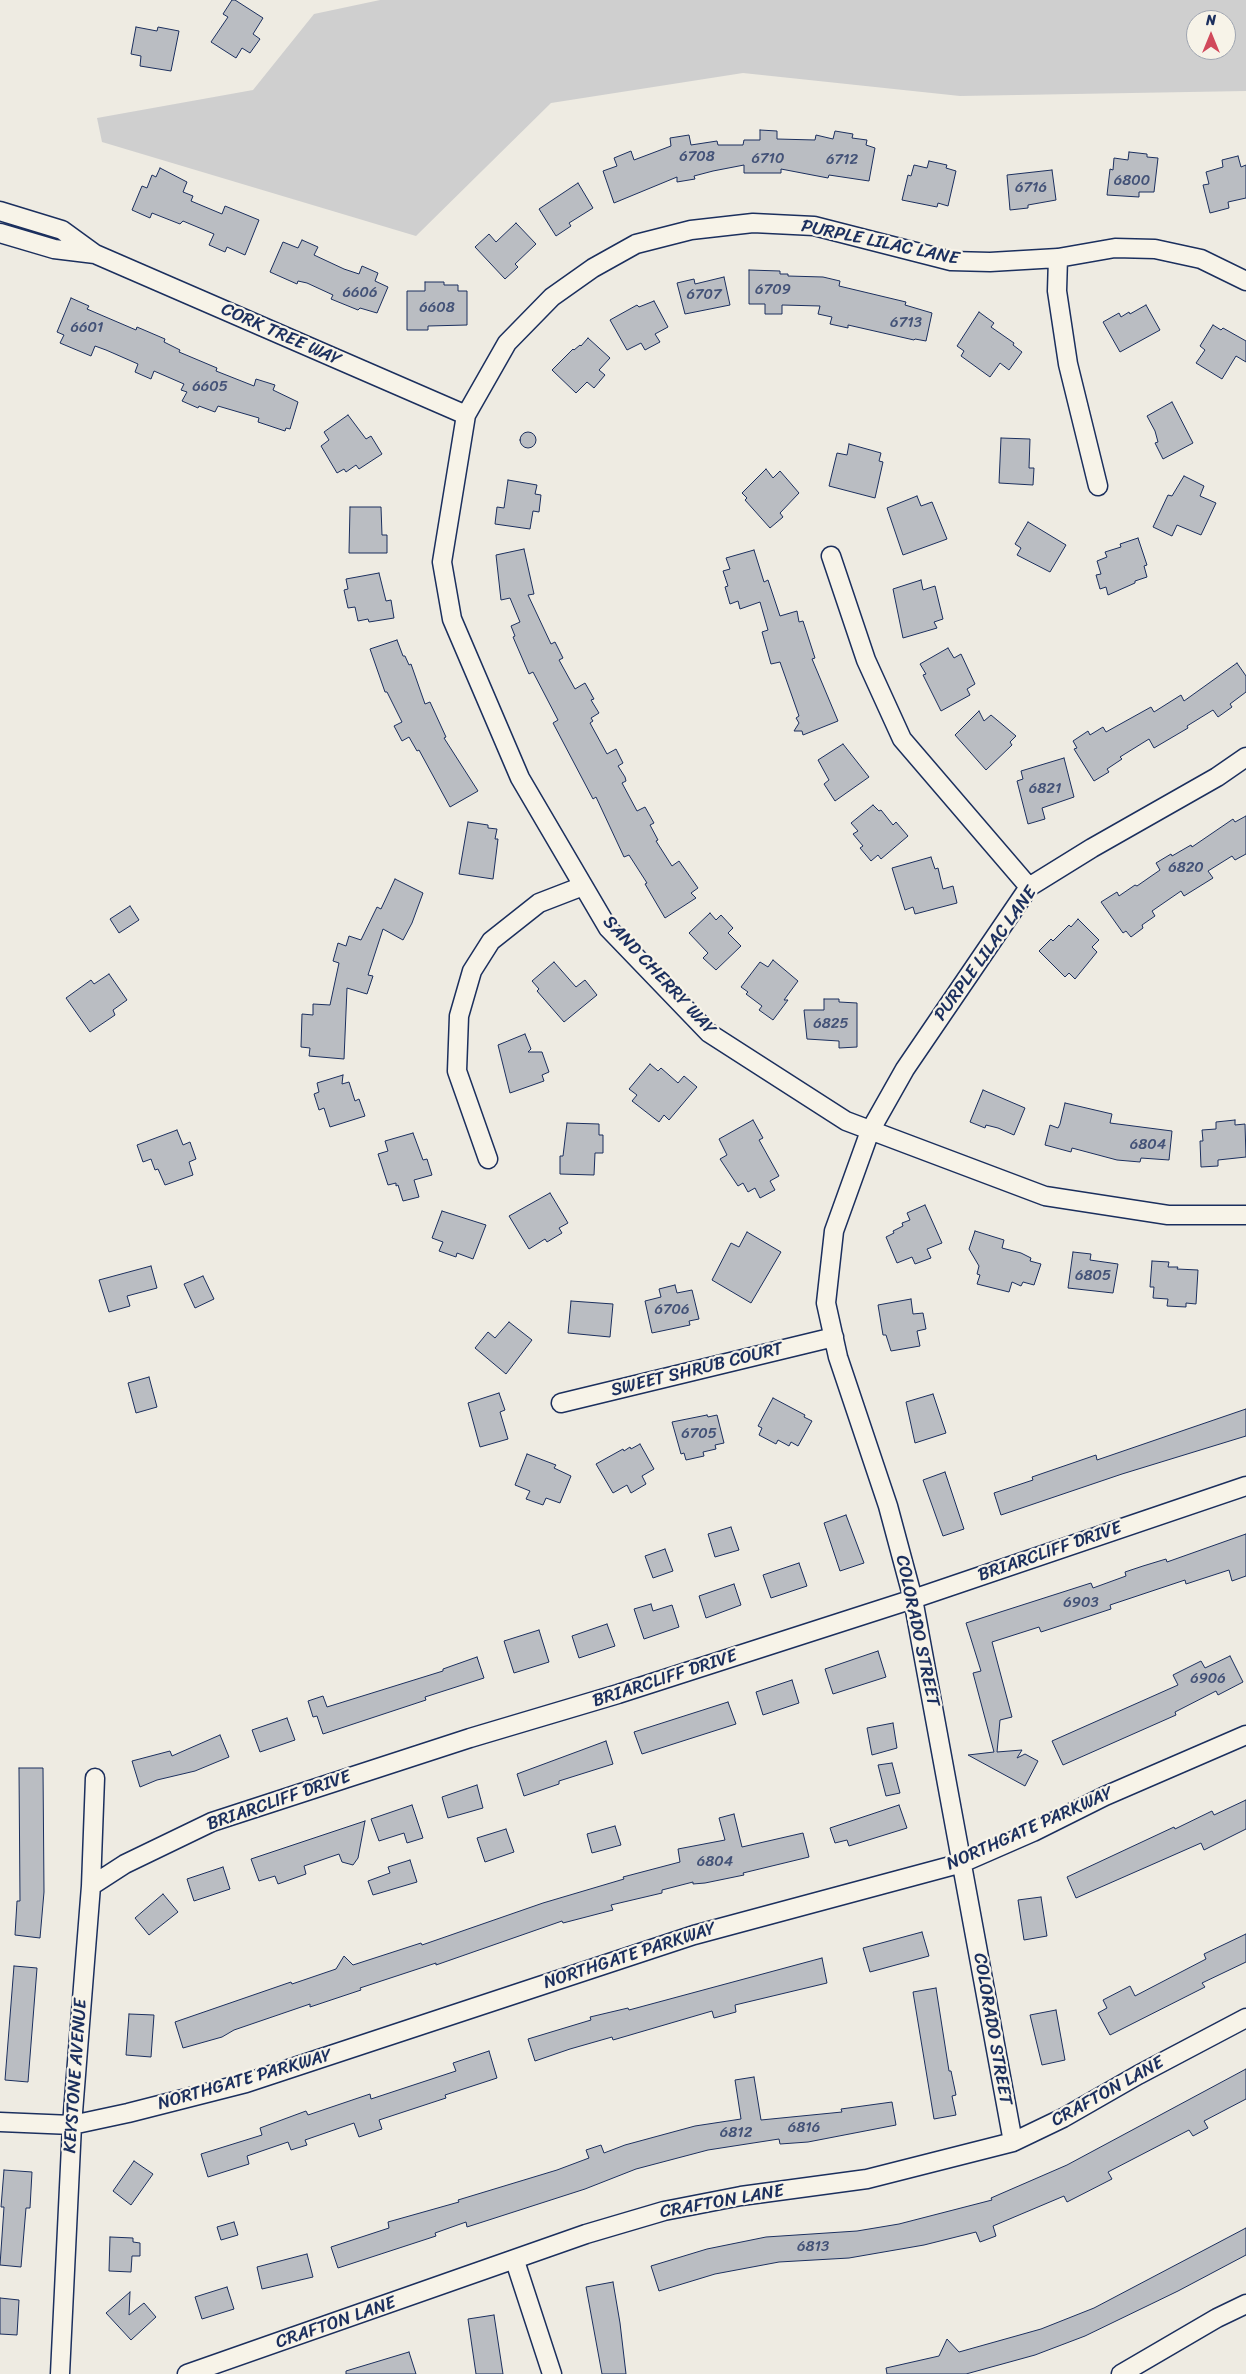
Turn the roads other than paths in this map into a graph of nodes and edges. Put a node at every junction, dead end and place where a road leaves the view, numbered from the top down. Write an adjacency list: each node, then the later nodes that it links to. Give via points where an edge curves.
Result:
1 (0, 211): 3 (street, CORK TREE WAY, via 62,230)
2 (0, 233): 3 (street, CORK TREE WAY, via 54,249)
3 (95, 254): 6 (street, CORK TREE WAY)
4 (1058, 258): 5 (street, PURPLE LILAC LANE, via 1115,248 1155,249 1201,259); 6 (street, PURPLE LILAC LANE, via 990,262 951,260 814,226 753,223 691,230 636,244 592,268 546,304 507,343); 7 (street, via 1057,292 1068,364)
5 (1246, 281)
6 (466, 415): 10 (street, SAND CHERRY WAY, via 442,562 452,619 520,778)
7 (1098, 486)
8 (831, 556): 11 (street, via 866,660 902,739)
9 (1246, 757): 11 (street, PURPLE LILAC LANE)
10 (584, 886): 12 (street, SAND CHERRY WAY, via 608,928 709,1033 846,1121); 13 (street, via 540,904 491,940 472,971 459,1016 457,1071)
11 (1030, 887): 12 (street, PURPLE LILAC LANE, via 905,1069)
12 (870, 1131): 14 (street, SAND CHERRY WAY, via 1045,1196 1168,1215); 15 (street, COLORADO STREET, via 834,1232 826,1302)
13 (488, 1160)
14 (1246, 1215)
15 (834, 1338): 16 (street, SWEET SHRUB COURT); 18 (street, COLORADO STREET, via 888,1506)
16 (561, 1403)
17 (1246, 1486): 18 (street, BRIARCLIFF DRIVE)
18 (913, 1599): 21 (street, COLORADO STREET); 22 (street, BRIARCLIFF DRIVE, via 212,1822 125,1864)
19 (1246, 1735): 21 (street, NORTHGATE PARKWAY)
20 (95, 1778): 22 (street, KEYSTONE AVENUE)
21 (962, 1863): 25 (street, NORTHGATE PARKWAY, via 694,1934 246,2083); 26 (street, COLORADO STREET)
22 (91, 1886): 25 (street, KEYSTONE AVENUE)
23 (1246, 2018): 26 (street, CRAFTON LANE)
24 (0, 2122): 25 (street, NORTHGATE PARKWAY)
25 (72, 2125): 29 (street, KEYSTONE AVENUE)
26 (1013, 2142): 27 (street, CRAFTON LANE, via 866,2179 741,2196 664,2211 586,2234)
27 (514, 2261): 30 (street, CRAFTON LANE); 31 (street)
28 (1246, 2304): 32 (street)
29 (60, 2374)
30 (187, 2374)
31 (552, 2374)
32 (1121, 2374)

